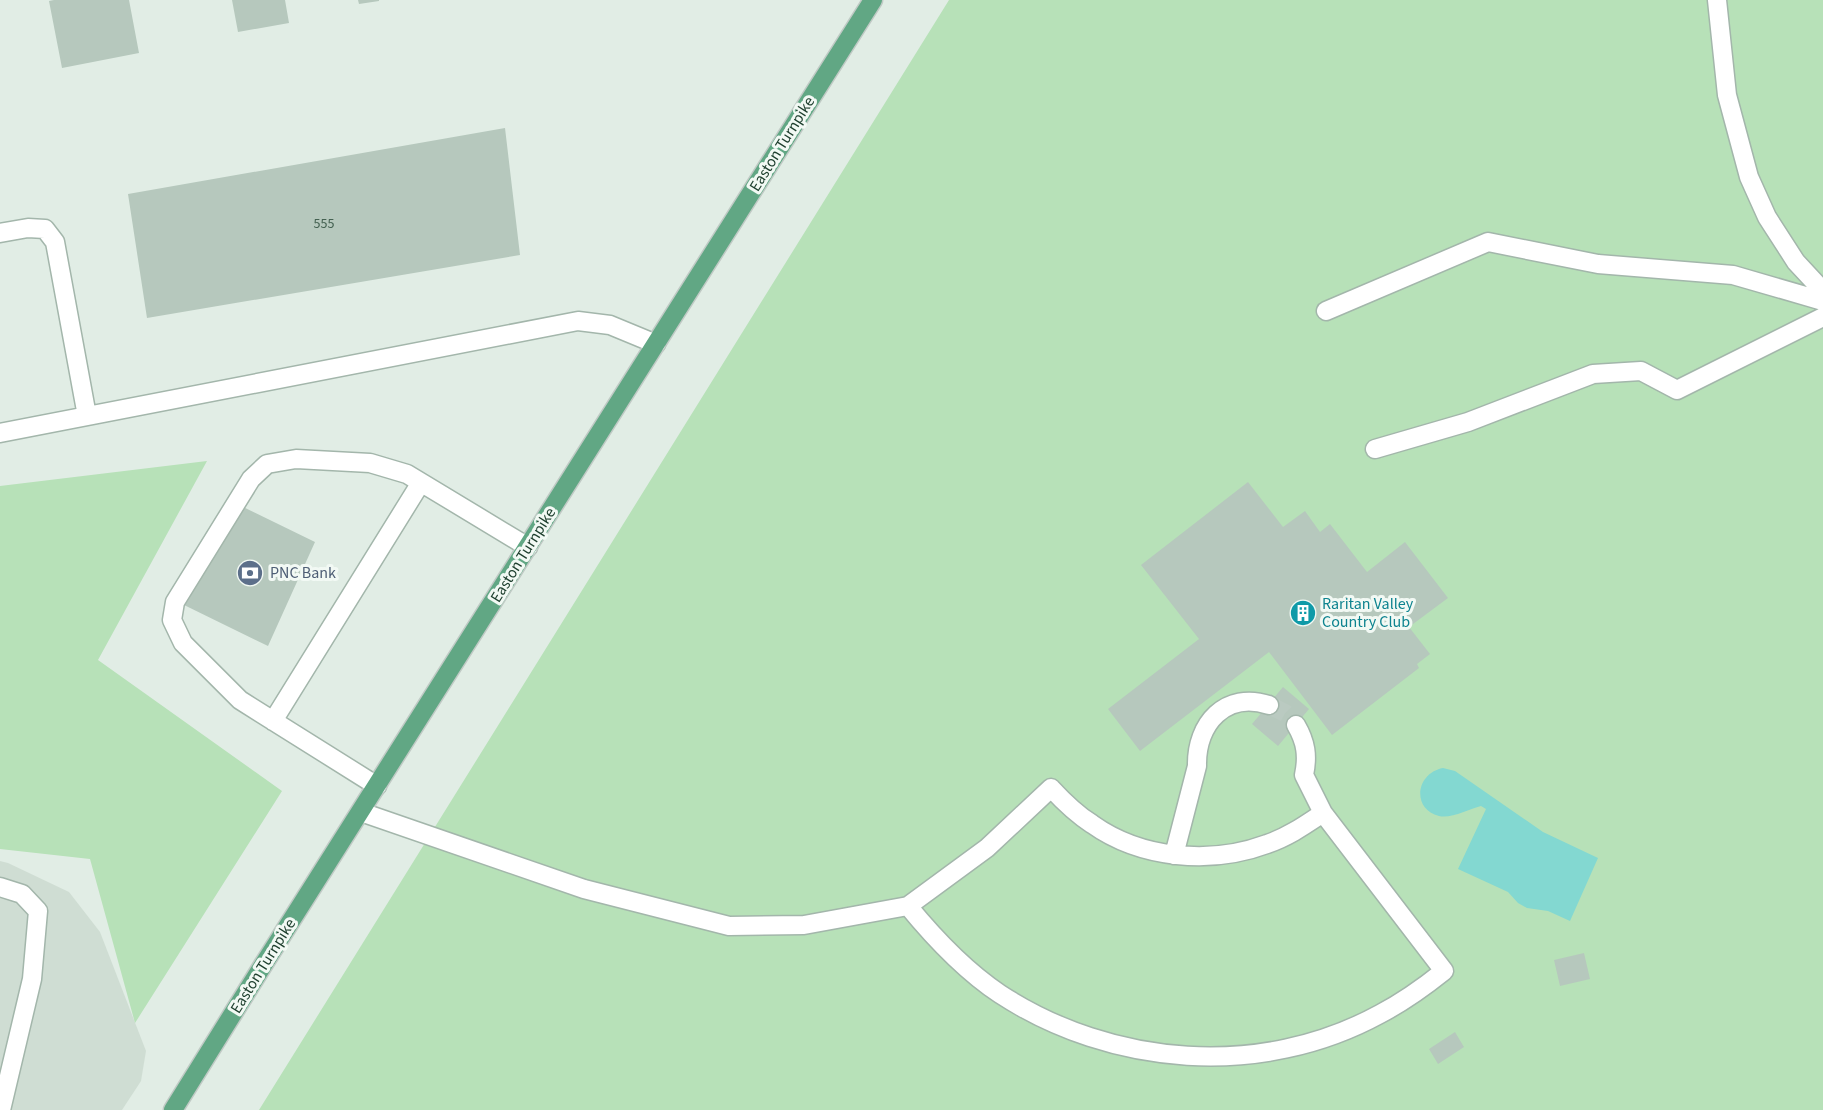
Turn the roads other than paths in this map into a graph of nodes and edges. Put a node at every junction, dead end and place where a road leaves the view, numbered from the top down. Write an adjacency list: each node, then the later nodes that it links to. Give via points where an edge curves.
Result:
1 (873, 0): 8 (main road, Easton Turnpike)
2 (1717, 0): 4 (lane, via 1727,95 1749,177 1767,217 1790,253)
3 (0, 233): 9 (lane, via 45,229 55,242)
4 (1823, 291)
5 (1823, 301): 6 (lane, via 1733,275 1598,264 1488,242)
6 (1326, 311)
7 (1823, 317): 11 (lane, via 1677,390 1641,371 1593,374 1467,422)
8 (656, 344): 9 (lane, via 610,325 578,321); 13 (main road, Easton Turnpike)
9 (87, 416): 10 (lane)
10 (0, 433)
11 (1375, 449)
12 (420, 484): 13 (lane); 15 (lane); 15 (lane, via 407,474 370,463 296,459 267,464 251,479 198,564 175,602 172,620 183,643 240,700)
13 (528, 547): 17 (main road, Easton Turnpike)
14 (1269, 705): 20 (lane, via 1246,701 1232,705 1208,723 1196,750 1197,766)
15 (273, 721): 17 (lane)
16 (1296, 725): 19 (lane, via 1306,748 1304,775)
17 (377, 786): 18 (main road, Easton Turnpike)
18 (361, 812): 22 (lane, via 584,888 729,926 804,925); 24 (main road, Easton Turnpike)
19 (1323, 813): 20 (lane, via 1296,831 1237,853); 22 (lane, via 1444,971 1380,1015 1344,1031 1269,1052 1192,1057 1112,1045 1072,1032 1034,1015 965,968 934,939)
20 (1174, 855): 22 (lane, via 1145,849 1093,826 1051,788 987,848)
21 (0, 887): 23 (lane, via 22,894 38,911 32,979)
22 (908, 906)
23 (1, 1110)
24 (173, 1110)

